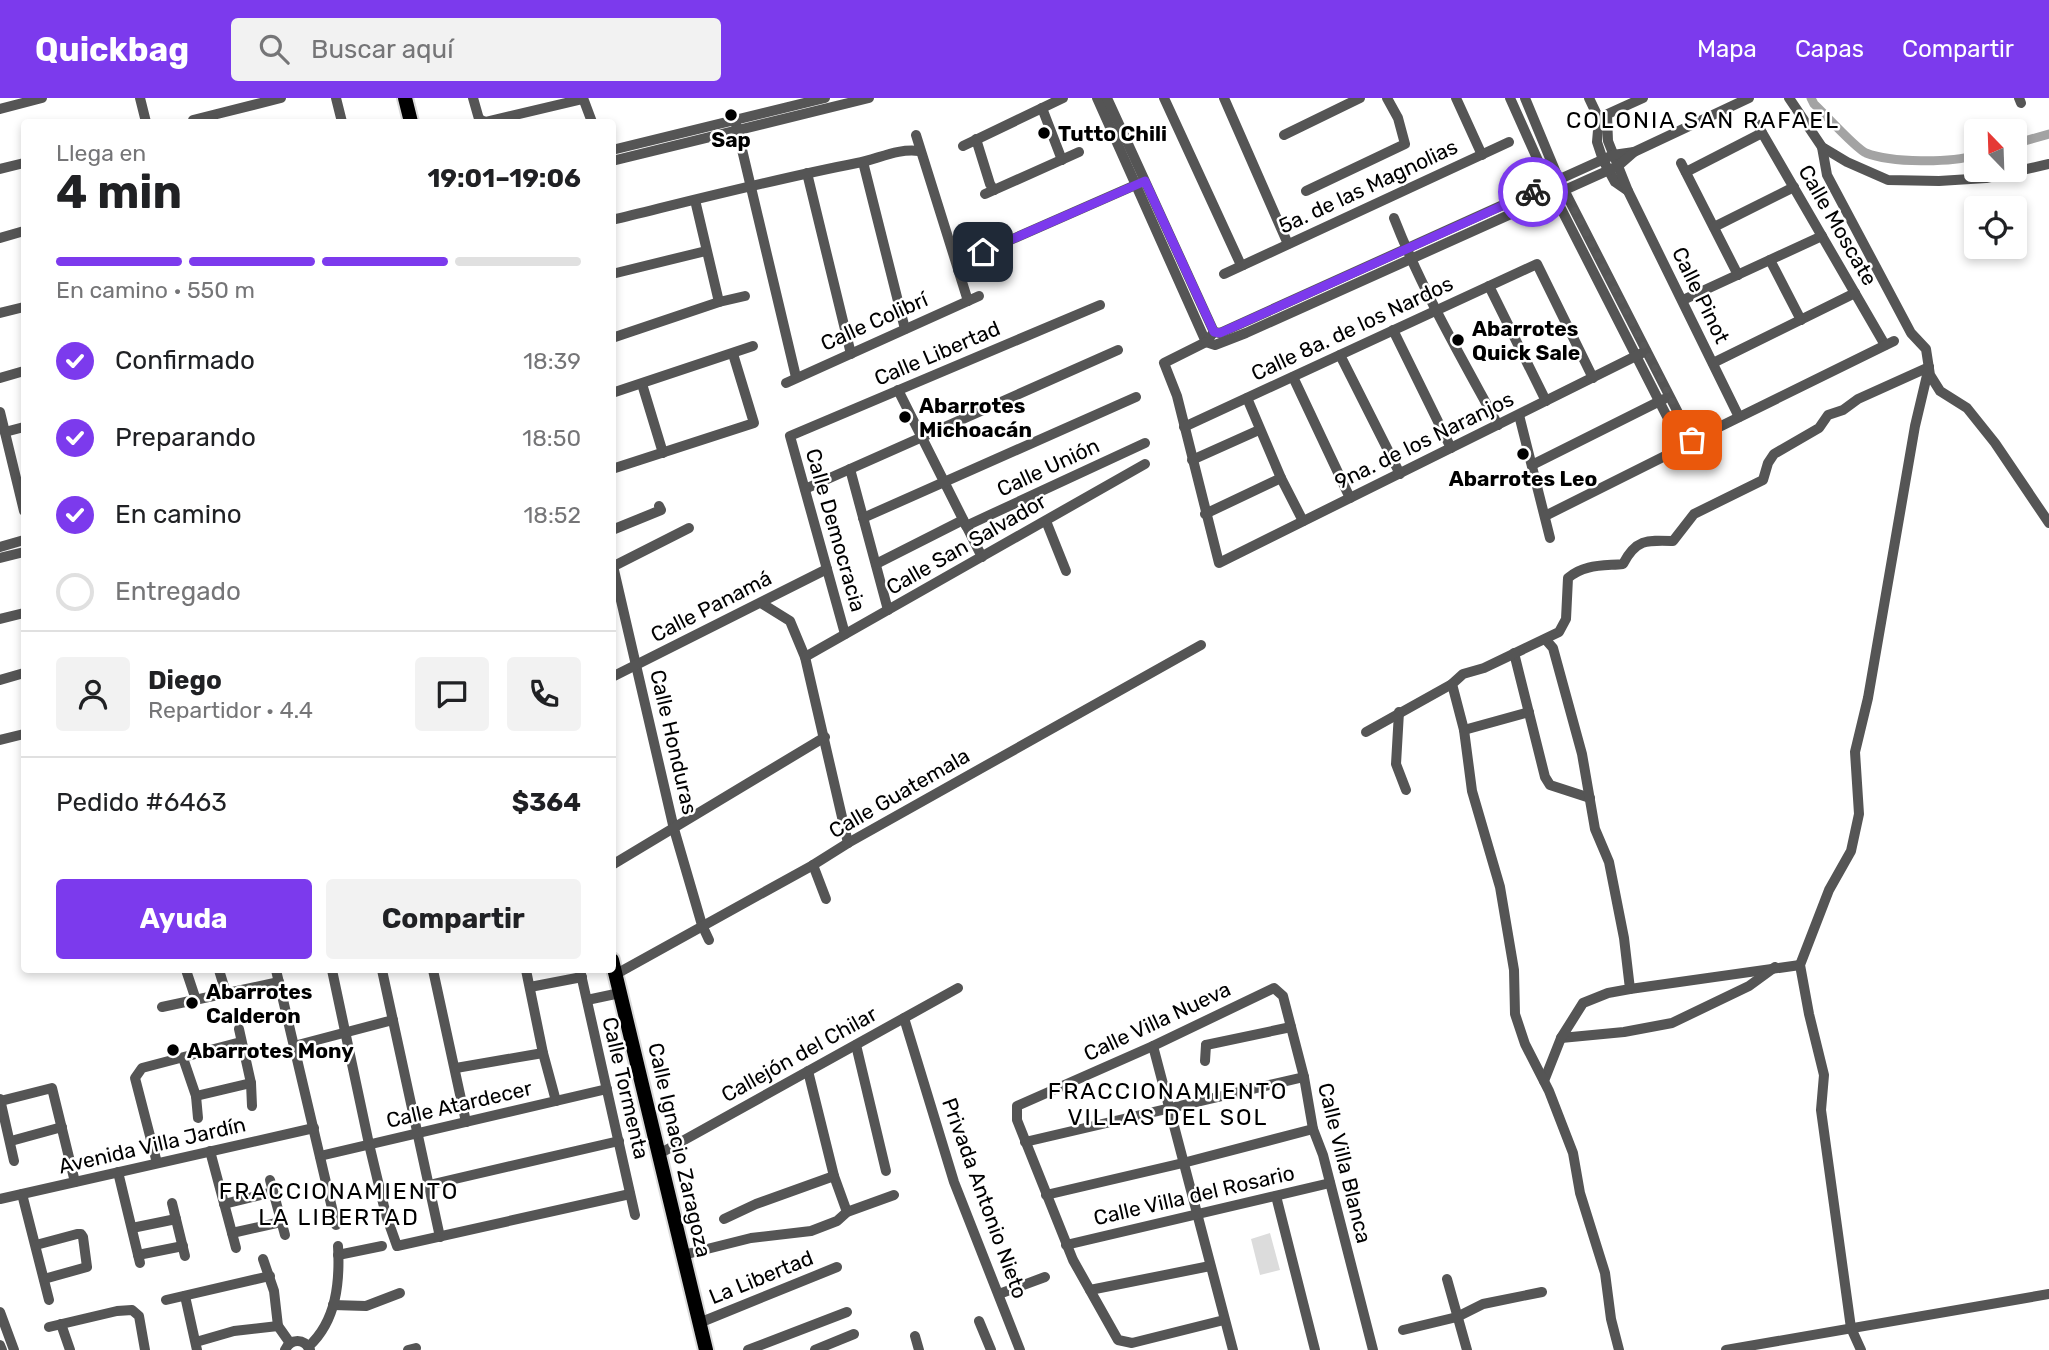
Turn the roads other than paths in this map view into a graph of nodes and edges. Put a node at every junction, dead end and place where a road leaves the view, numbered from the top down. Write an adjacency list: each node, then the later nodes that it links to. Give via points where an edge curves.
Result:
1 (42, 98): 27 (street)
2 (140, 98): 30 (street)
3 (281, 98): 31 (street)
4 (336, 98): 32 (street)
5 (405, 98): 33 (main road)
6 (473, 98): 34 (street)
7 (527, 98): 28 (street)
8 (825, 98): 25 (street)
9 (869, 98): 25 (street)
10 (1063, 98): 26 (street)
11 (1097, 98): 56 (street)
12 (1107, 98): 56 (street)
13 (1164, 98): 73 (street)
14 (1224, 98): 68 (street)
15 (1360, 98): 39 (street)
16 (1387, 98): 60 (street, via 1405,144)
17 (1456, 98): 47 (street)
18 (1510, 98): 58 (street)
19 (1525, 98): 58 (street)
20 (1589, 98): 29 (street)
21 (1643, 98): 29 (street)
22 (1749, 98): 51 (street)
23 (1789, 98): 43 (street)
24 (583, 99): 28 (street); 36 (street)
25 (794, 107): 37 (street)
26 (1042, 108): 40 (street); 49 (street)
27 (0, 109)
28 (530, 110): 35 (street)
29 (1603, 117): 51 (street, via 1597,142)
30 (145, 119)
31 (212, 119)
32 (341, 119)
33 (410, 119)
34 (475, 119)
35 (496, 119)
36 (591, 119)
37 (736, 125): 44 (street); 48 (street); 57 (street)
38 (915, 135): 45 (street)
39 (1284, 135)
40 (976, 139): 42 (street); 49 (street, via 990,192)
41 (1509, 142): 47 (street, 5a. de las Magnolias)
42 (962, 146)
43 (1822, 147): 53 (street, via 1888,180 1986,178); 99 (street, via 1827,175 1910,334 1926,349)
44 (616, 149)
45 (919, 151): 50 (street, via 906,149); 87 (street, Calle Colibrí, via 973,299)
46 (1079, 152): 49 (street)
47 (1482, 155): 68 (street, 5a. de las Magnolias)
48 (616, 160)
49 (1062, 160)
50 (863, 162): 55 (street); 87 (street)
51 (1611, 163): 58 (street); 80 (street, Calle Pinot, via 1615,182 1628,191)
52 (21, 164): 54 (street)
53 (2049, 164)
54 (0, 169)
55 (807, 173): 57 (street); 94 (street)
56 (1140, 183): 70 (street); 89 (street); 91 (street)
57 (751, 185): 61 (street); 94 (street, Calle Colibrí, via 791,380)
58 (1557, 187): 71 (street); 95 (street)
59 (1794, 187): 64 (street); 64 (street, Calle Moscate, via 1759,128 1683,168); 66 (street, Calle Moscate)
60 (1306, 191)
61 (695, 200): 63 (street); 69 (street)
62 (1394, 218): 71 (street)
63 (616, 219)
64 (1714, 227): 76 (street)
65 (21, 233): 67 (street)
66 (1822, 236): 72 (street); 78 (street, Calle Moscate)
67 (0, 238)
68 (1289, 244): 73 (street, 5a. de las Magnolias)
69 (706, 251): 74 (street); 81 (street)
70 (983, 252)
71 (1408, 254): 84 (street); 89 (street); 91 (street, via 1223,342)
72 (1770, 260): 76 (street); 86 (street)
73 (1244, 265): 75 (street, 5a. de las Magnolias)
74 (616, 273)
75 (1224, 274)
76 (1738, 275): 80 (street)
77 (1489, 286): 84 (street, Calle 8a. de los Nardos); 103 (street, Calle 8a. de los Nardos, via 1537,264); 110 (street)
78 (1855, 293): 86 (street); 113 (street, Calle Moscate, via 1890,343)
79 (745, 296): 81 (street)
80 (1683, 300): 98 (street, Calle Pinot)
81 (719, 302): 90 (street)
82 (1100, 305): 105 (street, Calle Libertad)
83 (21, 308): 85 (street)
84 (1436, 310): 88 (street, Calle 8a. de los Nardos); 114 (street)
85 (0, 313)
86 (1801, 320): 98 (street)
87 (905, 329): 94 (street, Calle Colibrí)
88 (1393, 330): 97 (street, Calle 8a. de los Nardos); 123 (street)
89 (1214, 332): 91 (street)
90 (616, 337)
91 (1206, 342): 115 (street, via 1164,363)
92 (753, 346): 96 (street)
93 (1118, 350): 121 (street)
94 (851, 354)
95 (1642, 354): 103 (street, 9na. de los Naranjos); 109 (street)
96 (733, 355): 104 (street); 124 (street, via 754,424)
97 (1339, 355): 101 (street, Calle 8a. de los Nardos); 130 (street)
98 (1713, 363): 113 (street, Calle Pinot)
99 (1929, 367): 143 (street, via 1940,391 1967,408 1995,443); 162 (street, via 1828,415 1819,428 1774,454 1763,480 1694,514 1673,541 1641,542 1623,564 1576,571 1568,578 1566,618 1559,632); 187 (street, via 1855,752 1859,814 1851,851 1829,890)
100 (21, 372): 102 (street)
101 (1293, 376): 108 (street, Calle 8a. de los Nardos); 135 (street)
102 (0, 378)
103 (1593, 378): 110 (street, 9na. de los Naranjos)
104 (642, 384): 106 (street); 124 (street)
105 (898, 390): 120 (street, Calle Libertad); 121 (street)
106 (616, 392)
107 (1136, 397): 132 (street)
108 (1247, 398): 115 (street, Calle 8a. de los Nardos); 117 (street)
109 (1665, 399): 127 (street); 137 (street, via 1690,441)
110 (1546, 401): 112 (street, 9na. de los Naranjos)
111 (0, 412): 119 (street)
112 (1519, 415): 114 (street, 9na. de los Naranjos); 127 (street)
113 (1739, 417): 118 (street)
114 (1497, 425): 123 (street, 9na. de los Naranjos)
115 (1184, 427): 125 (street)
116 (21, 428): 119 (street)
117 (1259, 430): 125 (street); 131 (street)
118 (1713, 430)
119 (5, 432): 133 (street)
120 (790, 436): 134 (street, Calle Democracia)
121 (922, 437): 129 (street); 132 (street)
122 (1145, 443): 142 (street, Calle Unión)
123 (1451, 448): 130 (street, 9na. de los Naranjos)
124 (663, 453): 128 (street)
125 (1192, 460): 136 (street)
126 (1145, 464): 139 (street, Calle San Salvador)
127 (1532, 465): 137 (street)
128 (616, 468)
129 (850, 469): 134 (street); 138 (street)
130 (1400, 474): 135 (street, 9na. de los Naranjos)
131 (1280, 478): 136 (street); 141 (street)
132 (944, 482): 138 (street); 142 (street)
133 (21, 485)
134 (805, 489): 154 (street, Calle Democracia)
135 (1350, 498): 141 (street, 9na. de los Naranjos)
136 (1205, 514): 141 (street, 9na. de los Naranjos, via 1219,563)
137 (1545, 516): 146 (street)
138 (863, 517): 153 (street)
139 (1046, 521): 150 (street, Calle San Salvador); 155 (street)
140 (616, 522): 144 (street, via 661,508)
141 (1303, 522)
142 (965, 523): 150 (street); 153 (street, Calle Unión)
143 (2049, 523)
144 (616, 528)
145 (689, 528): 152 (street)
146 (1550, 538)
147 (21, 541): 148 (street)
148 (0, 547)
149 (21, 553): 151 (street)
150 (982, 557): 158 (street, Calle San Salvador)
151 (0, 558)
152 (616, 564)
153 (876, 564): 158 (street)
154 (827, 569): 157 (street, Calle Panamá); 161 (street, Calle Democracia)
155 (1066, 571)
156 (616, 579): 166 (street, Calle Honduras)
157 (761, 603): 165 (street, via 790,621); 166 (street, Calle Panamá)
158 (888, 610): 161 (street, Calle San Salvador)
159 (21, 614): 160 (street)
160 (0, 619)
161 (845, 634): 165 (street, Calle San Salvador)
162 (1546, 640): 164 (street); 179 (street, via 1553,648)
163 (1201, 645): 181 (street, Calle Guatemala)
164 (1514, 653): 170 (street, via 1463,674); 172 (street)
165 (805, 657): 176 (street)
166 (636, 665): 168 (street, Calle Panamá); 180 (street, Calle Honduras)
167 (21, 674): 169 (street)
168 (616, 675)
169 (0, 680)
170 (1452, 684): 171 (street); 173 (street)
171 (1399, 712): 174 (street); 178 (street, via 1396,764)
172 (1529, 712): 173 (street); 179 (street, via 1550,785)
173 (1464, 730): 225 (street, via 1472,791 1500,887 1514,970 1515,1014)
174 (1366, 732)
175 (21, 735): 177 (street)
176 (825, 737): 180 (street); 181 (street)
177 (0, 740)
178 (1406, 790)
179 (1590, 798): 202 (street, via 1595,829 1609,862)
180 (674, 829): 182 (street); 185 (street, Calle Honduras)
181 (848, 843): 183 (street, Calle Guatemala)
182 (616, 863)
183 (813, 865): 184 (street); 185 (street, Calle Guatemala)
184 (826, 899)
185 (702, 925): 186 (street, Calle Honduras); 197 (street, Calle Guatemala)
186 (709, 940)
187 (1800, 965): 188 (street); 306 (street, via 1824,1075 1821,1110)
188 (1775, 967): 202 (street); 213 (street, via 1749,986 1671,1023)
189 (187, 973): 205 (street)
190 (220, 973): 203 (street)
191 (277, 973): 198 (street)
192 (333, 973): 212 (street)
193 (383, 973): 208 (street)
194 (434, 973): 222 (street)
195 (527, 973): 199 (street)
196 (581, 973): 199 (street); 204 (street, Calle Tormenta)
197 (617, 978): 204 (street, Calle Guatemala); 244 (main road, Calle Ignacio Zaragoza)
198 (279, 982): 203 (street); 217 (street)
199 (530, 987): 219 (street)
200 (958, 988): 207 (street, Callejón del Chilar)
201 (1274, 988): 209 (street, Calle Villa Nueva); 210 (street, Calle Villa Blanca, via 1283,996)
202 (1629, 989): 213 (street, via 1583,1003)
203 (226, 993): 205 (street)
204 (586, 997): 227 (street, Calle Tormenta)
205 (196, 1000): 206 (street)
206 (163, 1007)
207 (904, 1018): 215 (street, Callejón del Chilar); 291 (street, Privada Antonio Nieto, via 954,1182)
208 (393, 1020): 212 (street); 238 (street)
209 (1193, 1026): 216 (street); 218 (street, Calle Villa Nueva)
210 (1291, 1027): 216 (street); 224 (street, Calle Villa Blanca)
211 (239, 1029): 214 (street)
212 (346, 1033): 217 (street); 242 (street)
213 (1561, 1038): 225 (street)
214 (241, 1043): 220 (street); 226 (street)
215 (856, 1045): 223 (street, Callejón del Chilar); 249 (street)
216 (1206, 1045): 221 (street)
217 (294, 1046): 236 (street)
218 (1153, 1046): 232 (street); 241 (street, Calle Villa Nueva, via 1017,1106)
219 (543, 1053): 222 (street); 230 (street)
220 (183, 1058): 228 (street); 247 (street, via 142,1068 135,1078)
221 (1205, 1061)
222 (456, 1068): 234 (street)
223 (808, 1071): 244 (street, Callejón del Chilar); 251 (street)
224 (1304, 1077): 232 (street); 237 (street, Calle Villa Blanca)
225 (1544, 1081): 329 (street, via 1573,1153 1580,1193 1605,1273)
226 (251, 1083): 228 (street); 231 (street)
227 (607, 1089): 230 (street, Calle Atardecer); 240 (street, Calle Tormenta)
228 (196, 1096): 233 (street)
229 (0, 1100): 235 (street, via 52,1088); 239 (street)
230 (556, 1101): 234 (street, Calle Atardecer)
231 (252, 1106)
232 (1170, 1110): 241 (street); 248 (street)
233 (198, 1118)
234 (466, 1122): 238 (street, Calle Atardecer)
235 (62, 1127): 239 (street); 253 (street)
236 (314, 1128): 243 (street, Avenida Villa Jardín); 245 (street)
237 (1313, 1129): 248 (street); 254 (street, Calle Villa Blanca)
238 (418, 1133): 242 (street, Calle Atardecer); 255 (street)
239 (11, 1141): 246 (street)
240 (619, 1141): 255 (street); 258 (street, Calle Tormenta)
241 (1025, 1142): 260 (street)
242 (369, 1144): 245 (street, Calle Atardecer); 275 (street, via 397,1246)
243 (210, 1151): 247 (street, Avenida Villa Jardín); 264 (street)
244 (659, 1154): 280 (main road, Calle Ignacio Zaragoza)
245 (320, 1156): 271 (street)
246 (14, 1161)
247 (157, 1163): 250 (street, Avenida Villa Jardín)
248 (1183, 1163): 260 (street); 267 (street)
249 (886, 1171)
250 (118, 1172): 253 (street, Avenida Villa Jardín); 272 (street)
251 (834, 1176): 265 (street); 269 (street)
252 (270, 1180): 256 (street)
253 (75, 1182): 257 (street, Avenida Villa Jardín)
254 (1330, 1183): 261 (street, Calle Villa del Rosario); 327 (street, Calle Villa Blanca)
255 (429, 1185): 275 (street)
256 (272, 1192): 264 (street); 270 (street)
257 (22, 1194): 262 (street, Avenida Villa Jardín); 276 (street)
258 (630, 1194): 266 (street, Calle Tormenta); 275 (street)
259 (894, 1195): 265 (street)
260 (1046, 1195): 277 (street)
261 (1276, 1196): 267 (street, Calle Villa del Rosario); 326 (street)
262 (0, 1199)
263 (173, 1203): 268 (street)
264 (224, 1204): 273 (street)
265 (847, 1212): 280 (street, via 811,1231 751,1238)
266 (635, 1215)
267 (1197, 1215): 277 (street, Calle Villa del Rosario); 282 (street)
268 (176, 1219): 272 (street); 272 (street, via 184,1251 139,1259)
269 (724, 1219)
270 (281, 1222): 273 (street); 274 (street)
271 (336, 1226)
272 (132, 1228)
273 (232, 1234): 279 (street)
274 (285, 1235)
275 (440, 1237)
276 (36, 1245): 286 (street); 286 (street, via 77,1234 83,1237 87,1266)
277 (1066, 1245): 288 (street)
278 (383, 1247): 296 (street, via 338,1250)
279 (236, 1248)
280 (683, 1255): 302 (main road, Calle Ignacio Zaragoza)
281 (262, 1259): 284 (street)
282 (1210, 1266): 288 (street); 300 (street)
283 (837, 1267): 302 (street, La Libertad)
284 (270, 1276): 293 (street); 304 (street)
285 (1045, 1278): 291 (street)
286 (44, 1279): 294 (street)
287 (1447, 1279): 299 (street)
288 (1090, 1290): 300 (street, via 1118,1340 1132,1343)
289 (1542, 1292): 299 (street, via 1483,1304)
290 (400, 1293): 296 (street, via 366,1306)
291 (999, 1294): 324 (street, Privada Antonio Nieto)
292 (2049, 1294): 306 (street)
293 (185, 1296): 295 (street); 312 (street)
294 (49, 1300)
295 (166, 1300)
296 (333, 1305): 314 (street)
297 (0, 1312): 308 (street)
298 (847, 1312): 320 (street)
299 (1457, 1317): 307 (street); 328 (street)
300 (1224, 1320): 325 (street)
301 (979, 1321): 323 (street)
302 (699, 1322): 319 (main road, Calle Ignacio Zaragoza)
303 (61, 1324): 305 (street); 317 (street); 318 (street, via 132,1310 139,1316)
304 (278, 1326): 312 (street, via 234,1331); 313 (street)
305 (48, 1327)
306 (1851, 1328): 330 (street); 331 (street)
307 (1403, 1330)
308 (3, 1331): 316 (street)
309 (854, 1334): 321 (street)
310 (915, 1336): 322 (street)
311 (0, 1345): 315 (street)
312 (196, 1346)
313 (287, 1346): 314 (street, via 302,1341)
314 (309, 1348)
315 (2, 1350)
316 (14, 1350)
317 (70, 1350)
318 (145, 1350)
319 (706, 1350)
320 (748, 1350)
321 (815, 1350)
322 (919, 1350)
323 (991, 1350)
324 (1020, 1350)
325 (1233, 1350)
326 (1315, 1350)
327 (1373, 1350)
328 (1467, 1350)
329 (1619, 1350)
330 (1726, 1350)
331 (1861, 1350)

